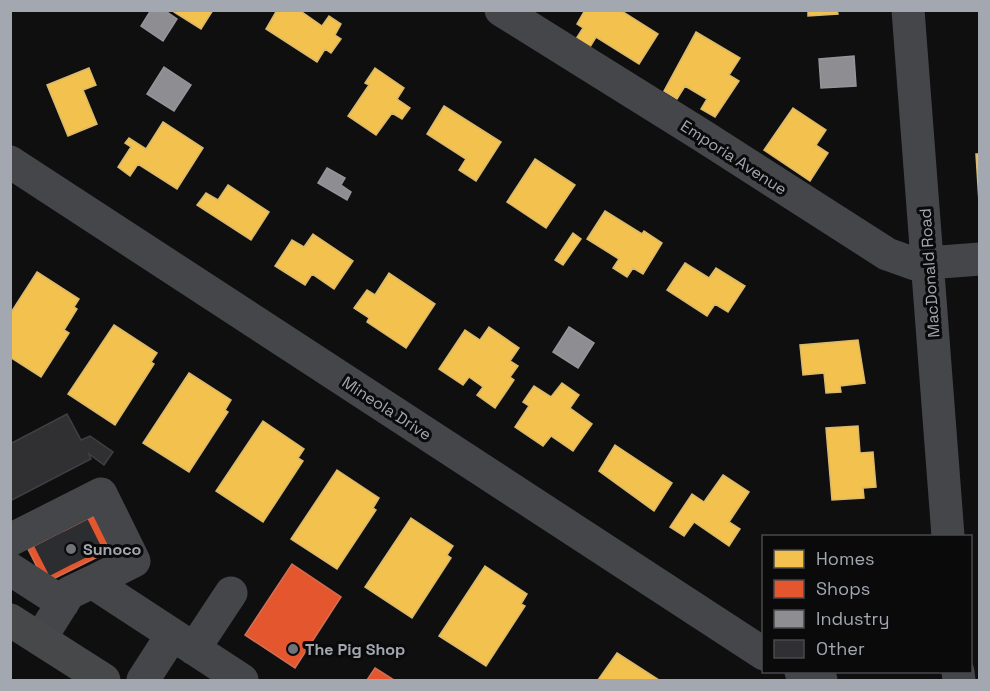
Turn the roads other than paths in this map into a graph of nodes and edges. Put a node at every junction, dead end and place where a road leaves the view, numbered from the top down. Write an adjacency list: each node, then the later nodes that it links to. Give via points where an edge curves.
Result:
1 (501, 10): 5 (street, Emporia Avenue, via 878,248 915,264)
2 (908, 10): 5 (street, MacDonald Road)
3 (10, 162): 14 (street, Mineola Drive)
4 (980, 259): 5 (street, Emporia Avenue)
5 (929, 263): 6 (street, MacDonald Road)
6 (948, 535)
7 (10, 540): 9 (street, via 57,526 101,494 134,561)
8 (10, 569): 9 (street)
9 (81, 581): 12 (street); 13 (street)
10 (231, 593): 13 (street)
11 (10, 620): 12 (main road)
12 (40, 639): 16 (main road)
13 (183, 642): 17 (street); 18 (street)
14 (762, 653)
15 (803, 673): 19 (street)
16 (104, 681)
17 (143, 681)
18 (242, 681)
19 (821, 681)

